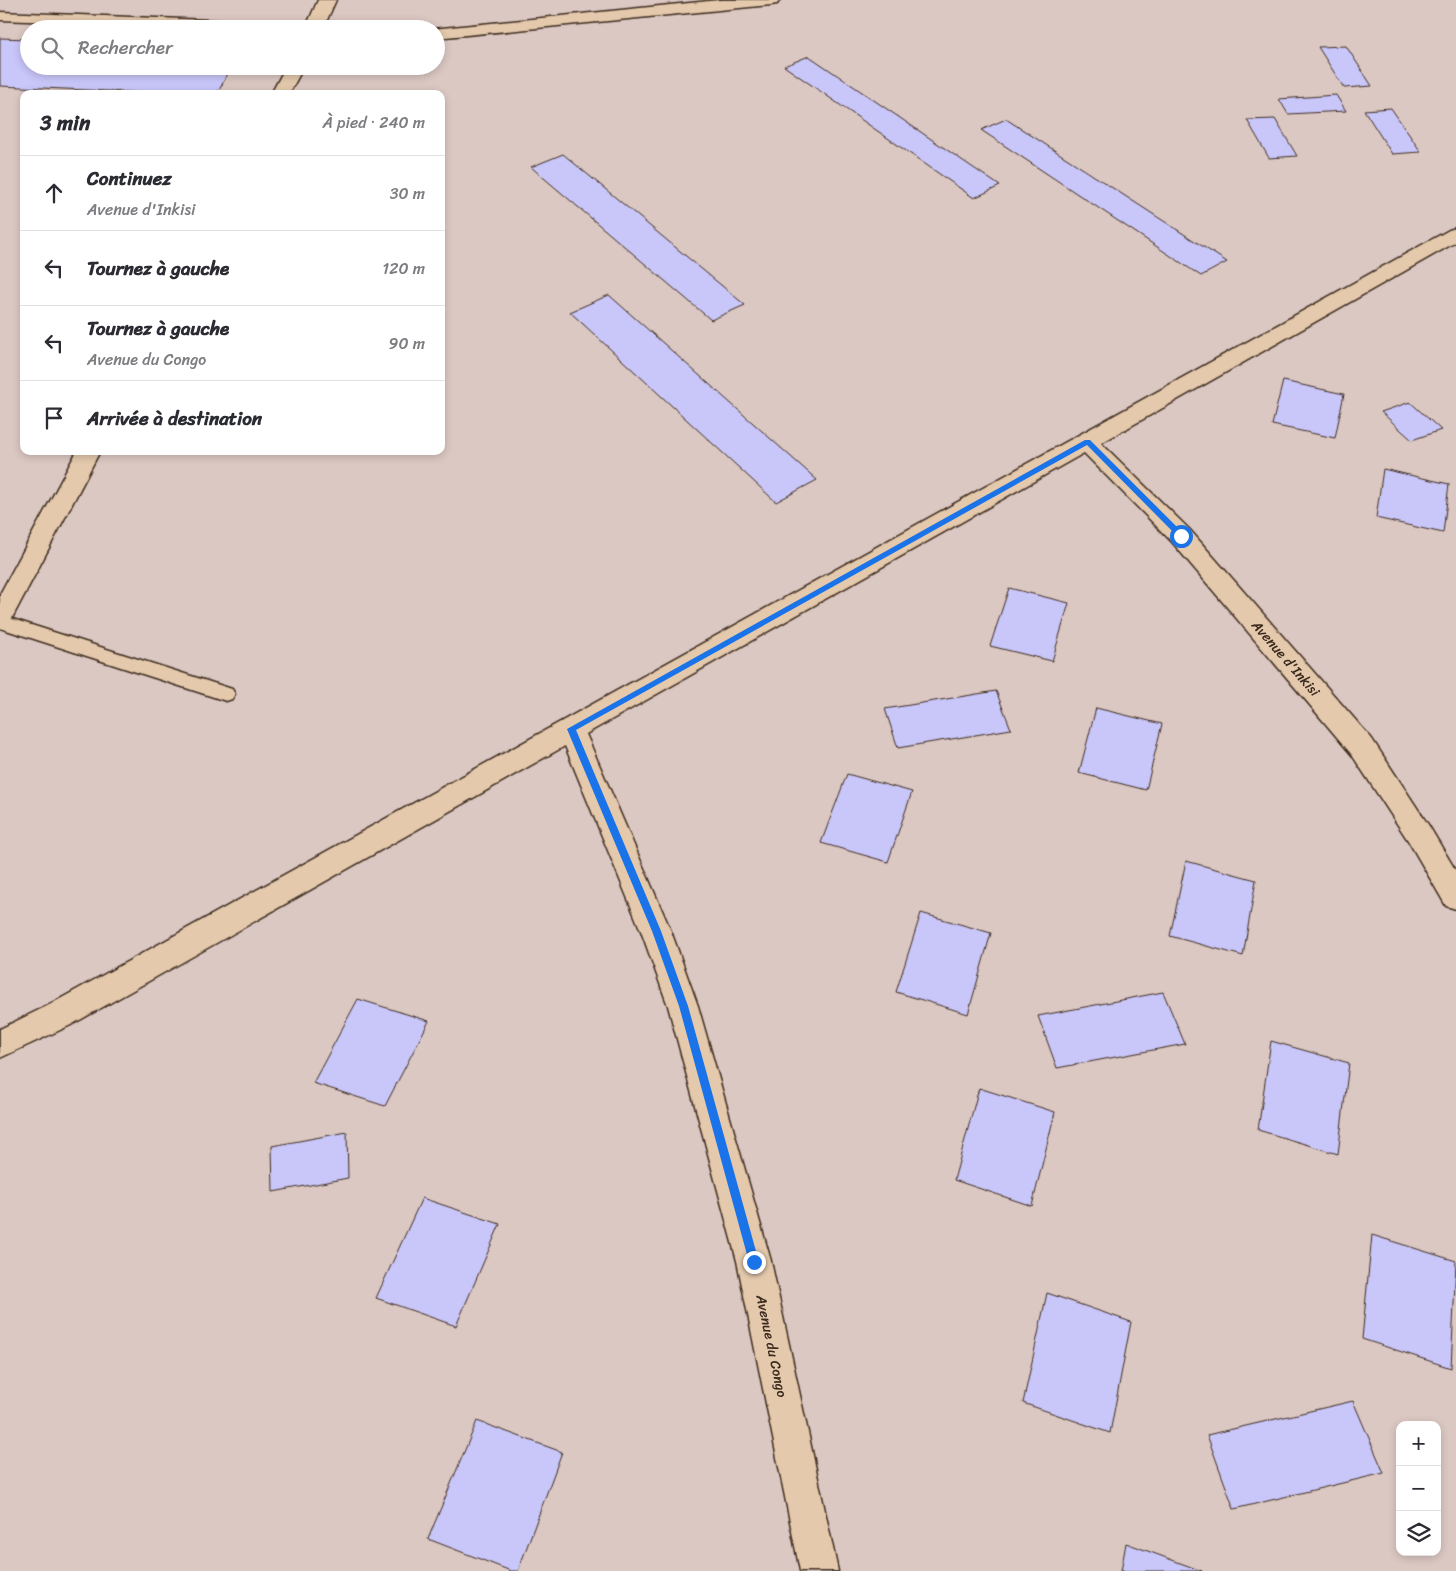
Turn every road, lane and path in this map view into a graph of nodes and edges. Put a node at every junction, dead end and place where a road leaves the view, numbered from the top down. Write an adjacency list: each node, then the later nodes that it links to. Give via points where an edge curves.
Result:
1 (327, 0): 5 (street)
2 (771, 0): 6 (street)
3 (0, 16): 4 (lane)
4 (105, 20)
5 (318, 20)
6 (445, 32)
7 (290, 75): 8 (street)
8 (282, 90)
9 (1456, 234): 10 (street)
10 (1087, 442): 15 (street); 16 (street, Avenue d'Inkisi, via 1181,536 1362,747)
11 (87, 455): 12 (street)
12 (0, 616)
13 (0, 621): 14 (lane)
14 (226, 694)
15 (571, 729): 17 (street, via 60,1015); 18 (street, Avenue du Congo, via 656,931 683,1006 754,1262)
16 (1456, 897)
17 (0, 1044)
18 (819, 1571)

